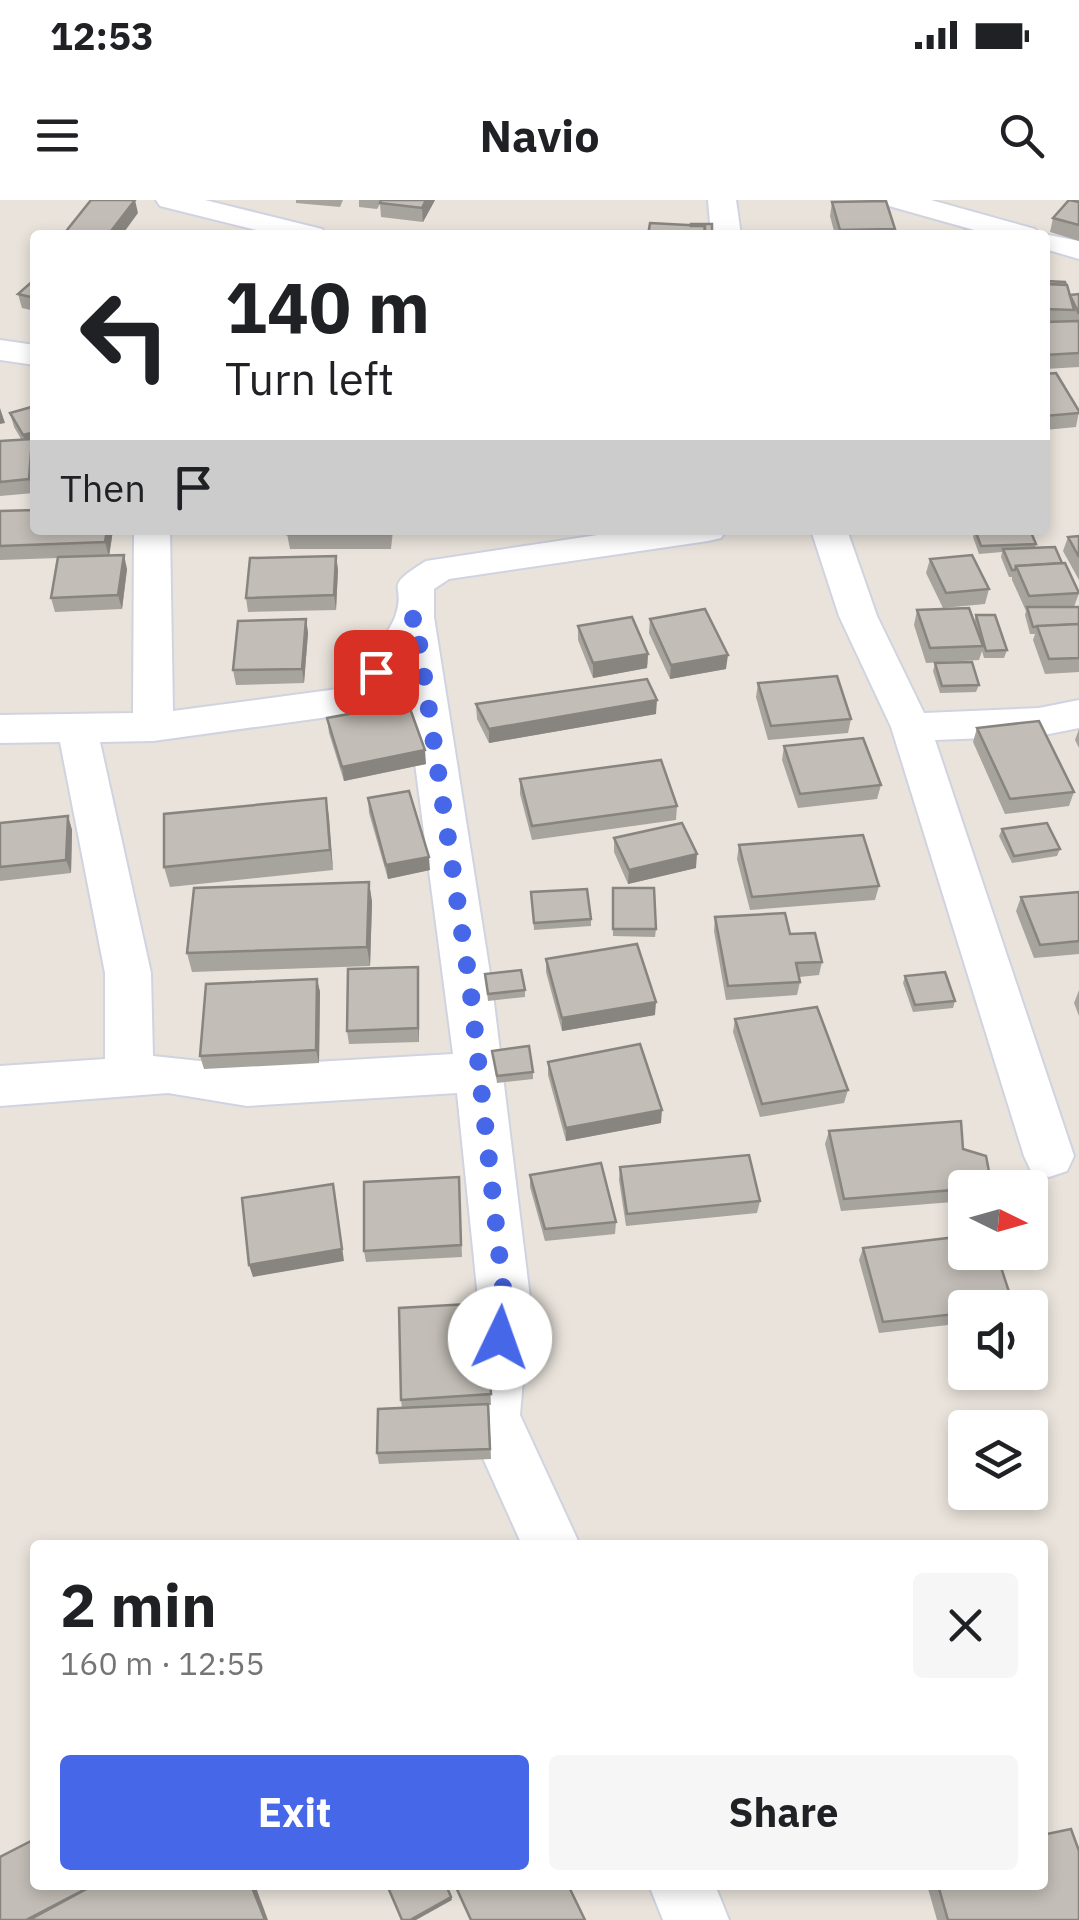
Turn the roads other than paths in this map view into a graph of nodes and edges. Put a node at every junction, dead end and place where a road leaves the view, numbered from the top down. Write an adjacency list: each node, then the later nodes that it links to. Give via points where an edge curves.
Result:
1 (170, 200): 5 (street)
2 (722, 200): 6 (street)
3 (899, 200): 4 (street)
4 (966, 208): 7 (street)
5 (292, 230)
6 (725, 230)
7 (1015, 230)
8 (1050, 241): 9 (street)
9 (1079, 250)
10 (0, 350): 11 (street)
11 (30, 354)
12 (152, 535): 18 (street)
13 (674, 535): 15 (street, via 439,569 415,584)
14 (831, 535): 19 (street, via 858,616)
15 (415, 616): 18 (street, via 357,700); 21 (street)
16 (1079, 714): 19 (street)
17 (77, 727): 18 (street); 20 (street); 22 (street, via 128,973)
18 (153, 727)
19 (911, 727): 24 (street)
20 (0, 729)
21 (479, 1072): 22 (street, via 247,1086 168,1074); 25 (street, via 504,1298 492,1416)
22 (129, 1076): 23 (street)
23 (0, 1086)
24 (1050, 1156)
25 (549, 1540)
26 (684, 1890): 27 (street)
27 (696, 1920)

